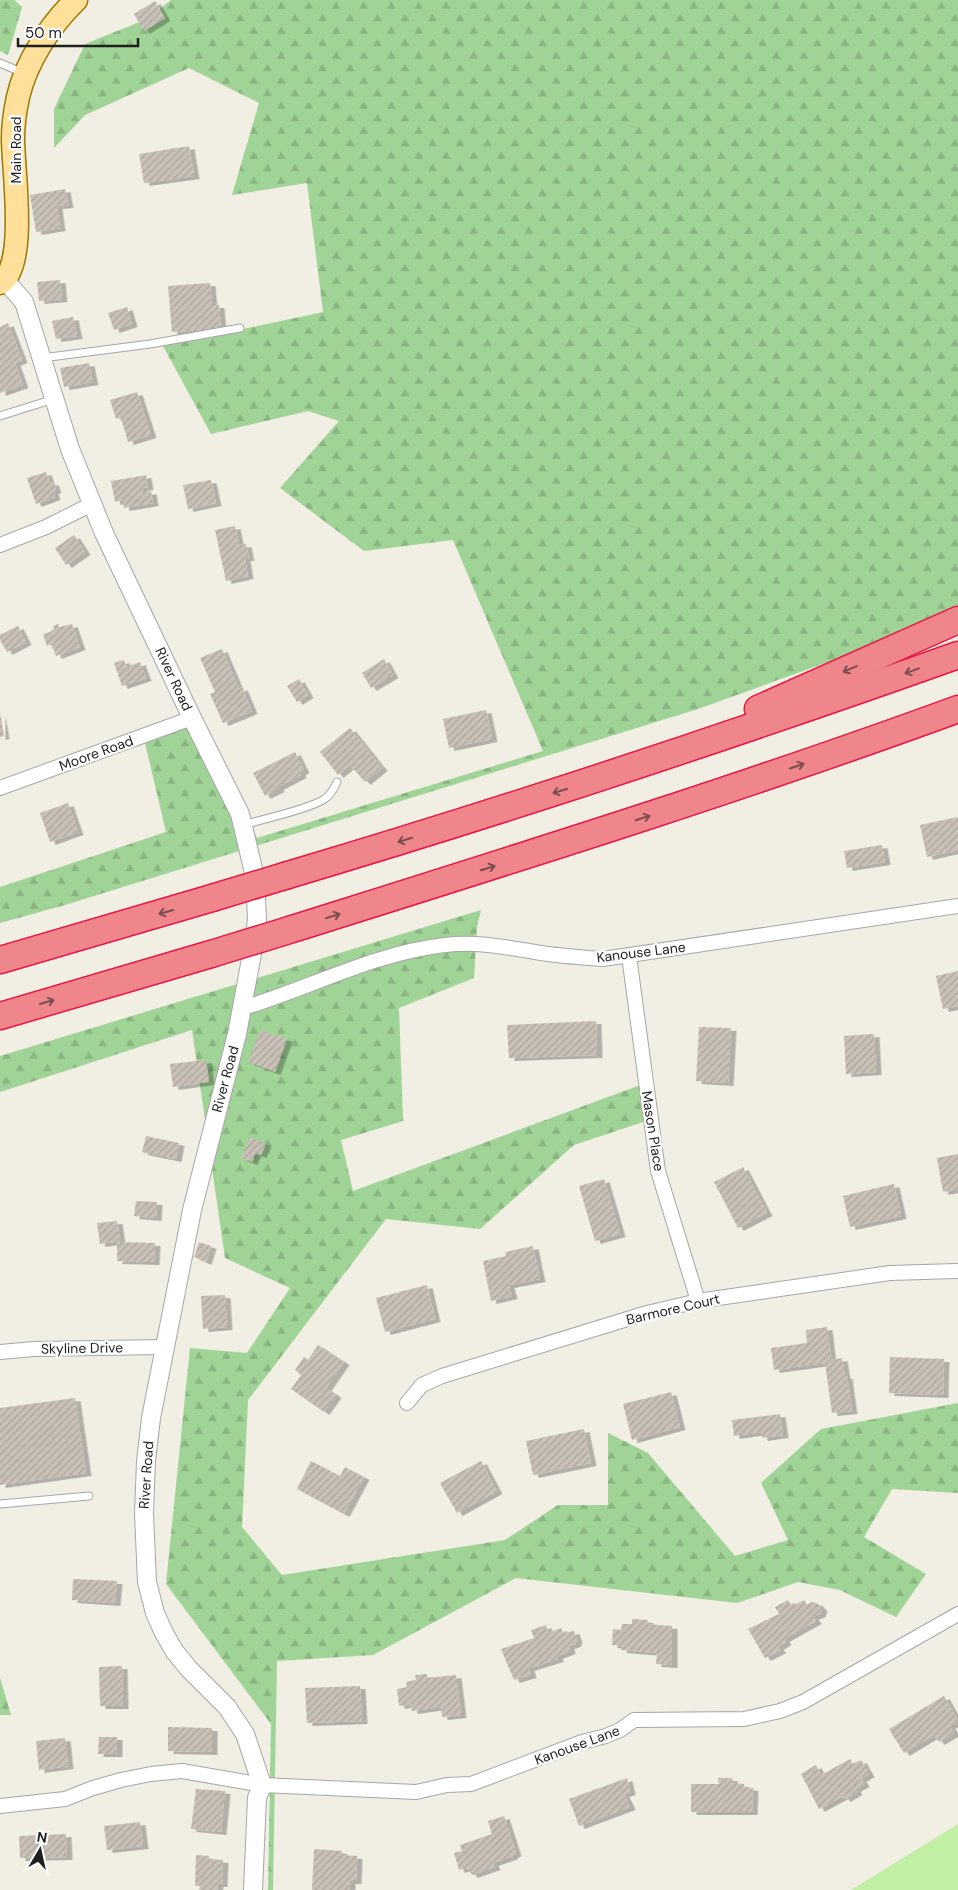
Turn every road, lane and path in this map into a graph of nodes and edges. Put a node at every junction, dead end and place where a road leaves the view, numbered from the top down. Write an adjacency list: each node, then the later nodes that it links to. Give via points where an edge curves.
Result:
1 (76, 0): 3 (main road, Main Road, via 40,45)
2 (0, 63): 3 (lane)
3 (26, 74): 4 (main road, Main Road, via 19,95 13,138 17,215 15,256)
4 (3, 281): 6 (street, River Road, via 24,302)
5 (240, 328): 6 (lane)
6 (42, 358): 7 (street, River Road)
7 (54, 399): 8 (lane); 9 (street, River Road)
8 (0, 416)
9 (92, 504): 10 (street); 14 (street, River Road)
10 (0, 545)
11 (958, 620): 15 (highway, one-way to 15)
12 (958, 655): 15 (highway, one-way to 15)
13 (958, 709): 23 (highway, one-way to 13, bridge, via 211,954 607,830)
14 (192, 718): 17 (street, Moore Road); 18 (street, River Road)
15 (591, 781): 21 (highway, one-way to 21, bridge, via 428,833)
16 (337, 782): 18 (lane, via 324,800)
17 (0, 788)
18 (243, 825): 22 (street, River Road, via 257,899 254,943)
19 (958, 906): 20 (street, Kanouse Lane)
20 (629, 956): 22 (street, Kanouse Lane, via 603,959 568,957 500,945 445,945 413,950 346,970 278,998); 25 (street, Mason Place, via 658,1171)
21 (0, 960)
22 (242, 1008): 26 (street, River Road, via 192,1210)
23 (0, 1016)
24 (956, 1271): 25 (street, Barmore Court, via 890,1273)
25 (698, 1301): 28 (street, Barmore Court, via 647,1313 442,1376 422,1385)
26 (165, 1347): 27 (street, Skyline Drive, via 34,1348); 32 (street, River Road, via 146,1461 147,1582 155,1613 175,1652 240,1724)
27 (0, 1352)
28 (406, 1403)
29 (89, 1496): 30 (lane)
30 (0, 1504)
31 (958, 1614): 32 (street, Kanouse Lane, via 803,1702 762,1716 726,1720 634,1720 606,1736 471,1784 416,1792)
32 (262, 1785): 33 (street, Kanouse Lane, via 182,1771 166,1772 121,1780 66,1799); 34 (street, River Road, via 257,1798)
33 (0, 1806)
34 (252, 1890)

